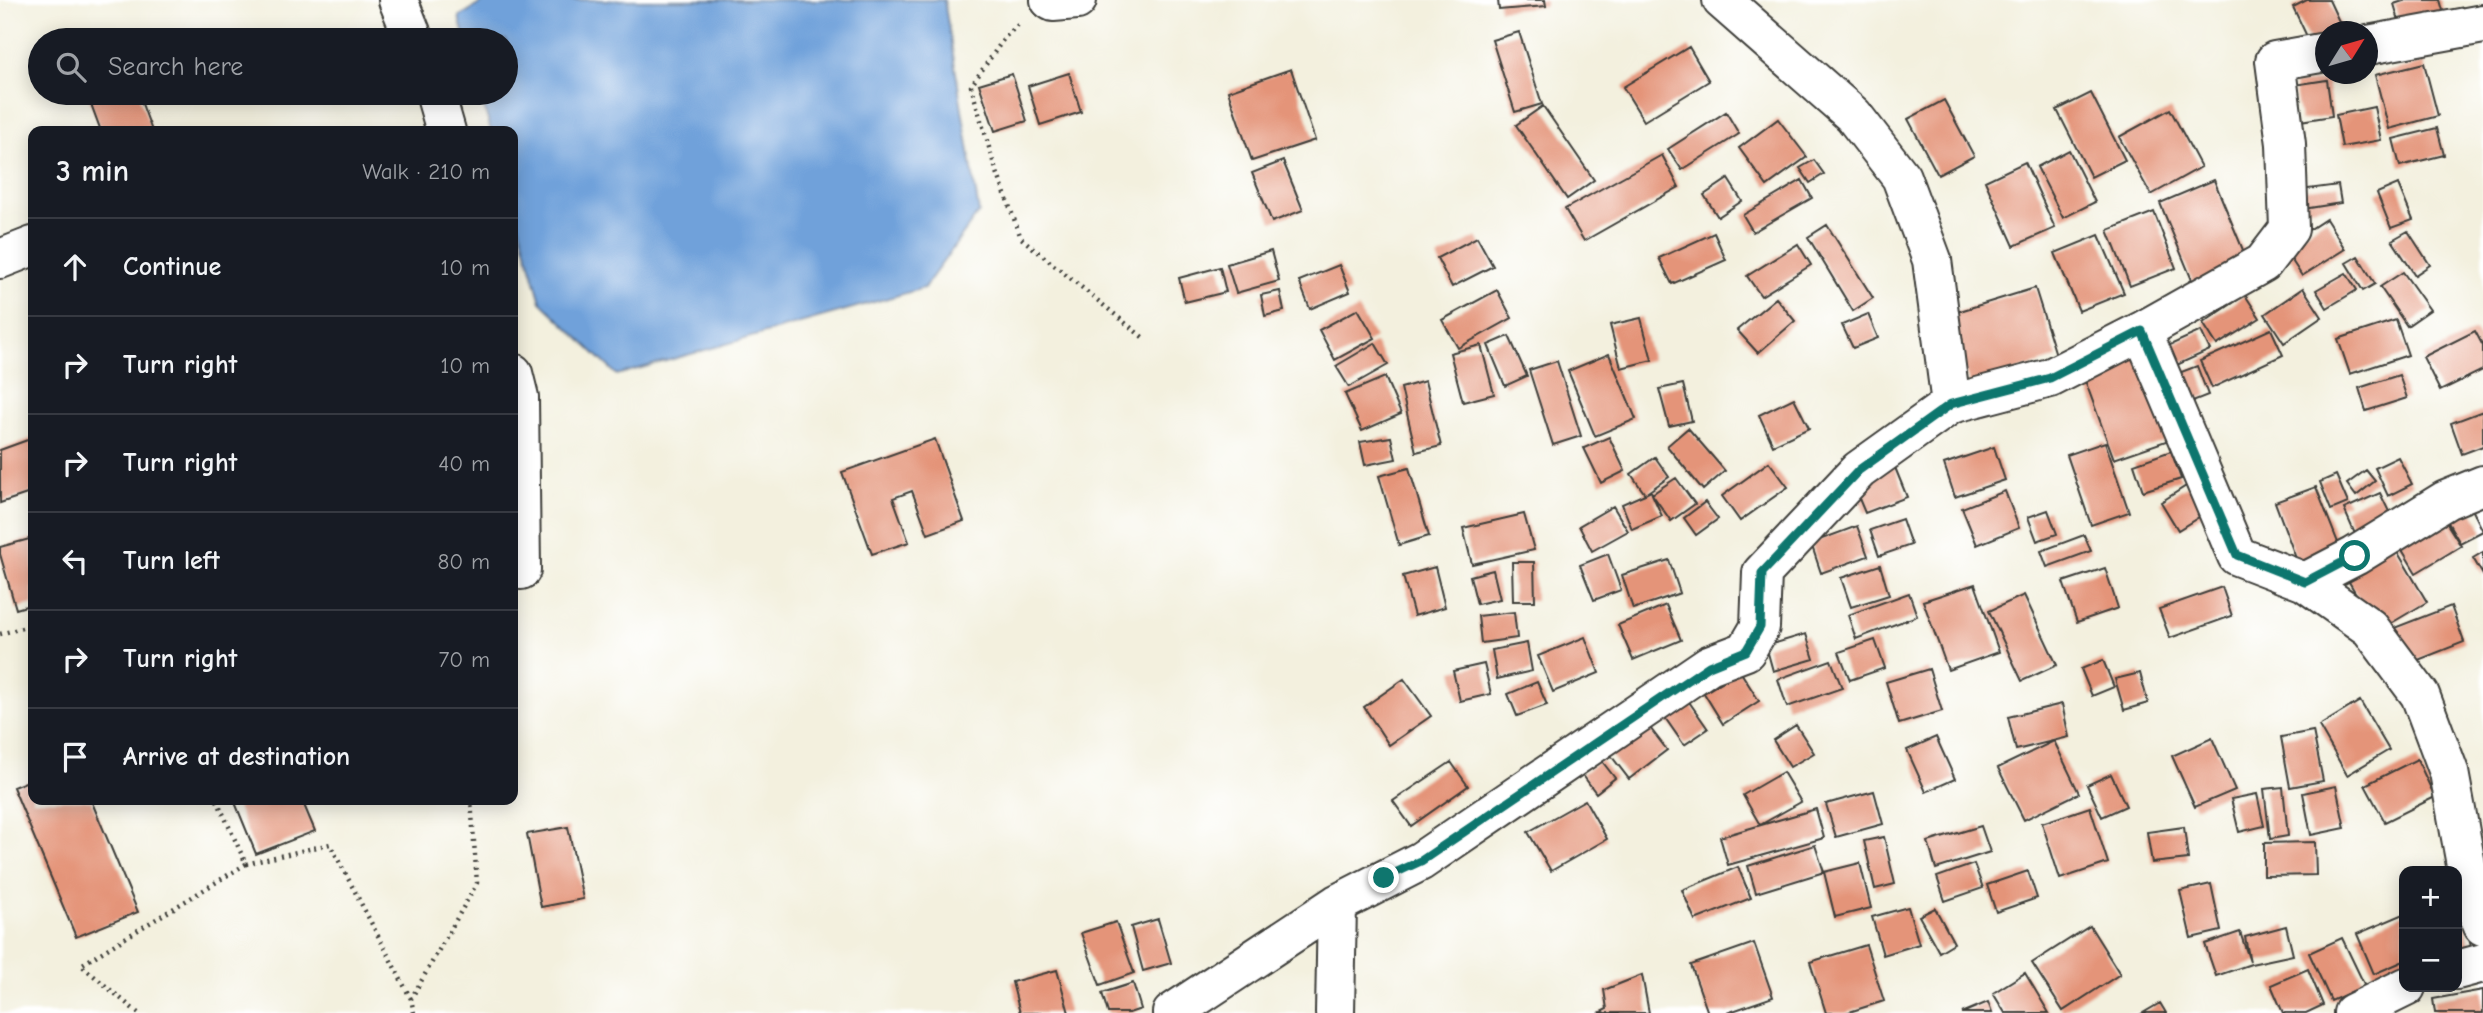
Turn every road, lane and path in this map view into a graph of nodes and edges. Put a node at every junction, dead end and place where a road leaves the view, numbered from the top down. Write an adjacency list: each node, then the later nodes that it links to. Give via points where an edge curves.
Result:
1 (398, 0): 5 (street)
2 (1722, 0): 15 (street, via 1853,115 1901,177 1932,260)
3 (1060, 1): 13 (path, via 1037,6 1005,37 971,86 1021,238)
4 (2466, 17): 6 (street)
5 (409, 28)
6 (2378, 42)
7 (2315, 54): 12 (street, via 2276,61 2286,144 2289,229 2263,263)
8 (438, 105): 9 (street)
9 (445, 126)
10 (28, 248): 11 (street)
11 (0, 259)
12 (2142, 331): 15 (street, via 2050,378); 18 (street, via 2237,555)
13 (1145, 340)
14 (518, 393): 17 (street)
15 (1951, 404): 24 (street, via 1859,470 1762,573 1760,627 1746,651 1709,666 1421,861)
16 (2483, 485): 18 (street, via 2446,500)
17 (522, 570)
18 (2305, 582): 25 (street, via 2370,628 2420,695 2449,772 2473,903)
19 (28, 627): 20 (path)
20 (0, 635)
21 (219, 805): 23 (path)
22 (471, 805): 29 (path, via 477,883)
23 (246, 864): 29 (path, via 330,844); 30 (path, via 81,965)
24 (1337, 904): 32 (street); 33 (street)
25 (2483, 926)
26 (2483, 963): 27 (street)
27 (2462, 969)
28 (2399, 990): 34 (street)
29 (411, 999): 31 (path)
30 (138, 1013)
31 (414, 1013)
32 (1172, 1013)
33 (1335, 1013)
34 (2353, 1013)

